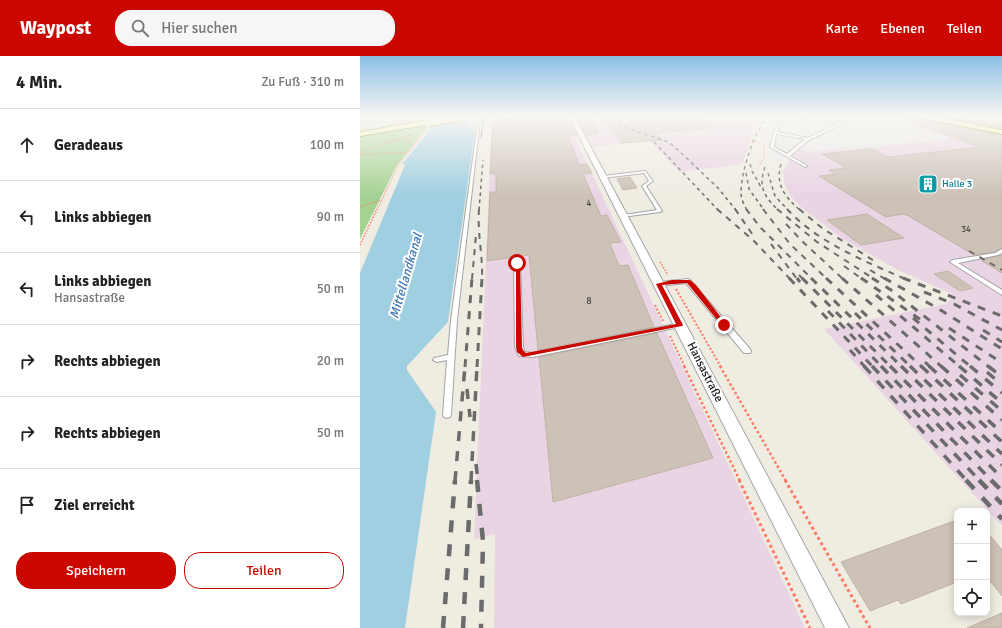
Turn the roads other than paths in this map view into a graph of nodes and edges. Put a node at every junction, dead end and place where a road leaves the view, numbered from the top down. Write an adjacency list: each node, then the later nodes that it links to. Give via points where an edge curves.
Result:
1 (477, 143): 15 (lane, via 454,320)
2 (585, 143): 7 (street, Hansastraße)
3 (773, 143): 5 (lane, via 772,147)
4 (803, 143): 5 (lane)
5 (787, 156): 6 (lane)
6 (805, 166)
7 (603, 177): 8 (street, Hansastraße); 8 (lane, via 645,172 651,181 644,186 660,211)
8 (624, 216): 11 (street, Hansastraße)
9 (1002, 251): 12 (lane, via 953,262)
10 (517, 263): 13 (lane, via 519,347 522,354 533,355)
11 (666, 283): 13 (street, Hansastraße); 14 (lane, via 688,281 694,286)
12 (1002, 293)
13 (680, 325): 18 (street, Hansastraße)
14 (747, 351)
15 (452, 357): 16 (lane); 17 (lane)
16 (437, 360)
17 (447, 415)
18 (837, 628)

